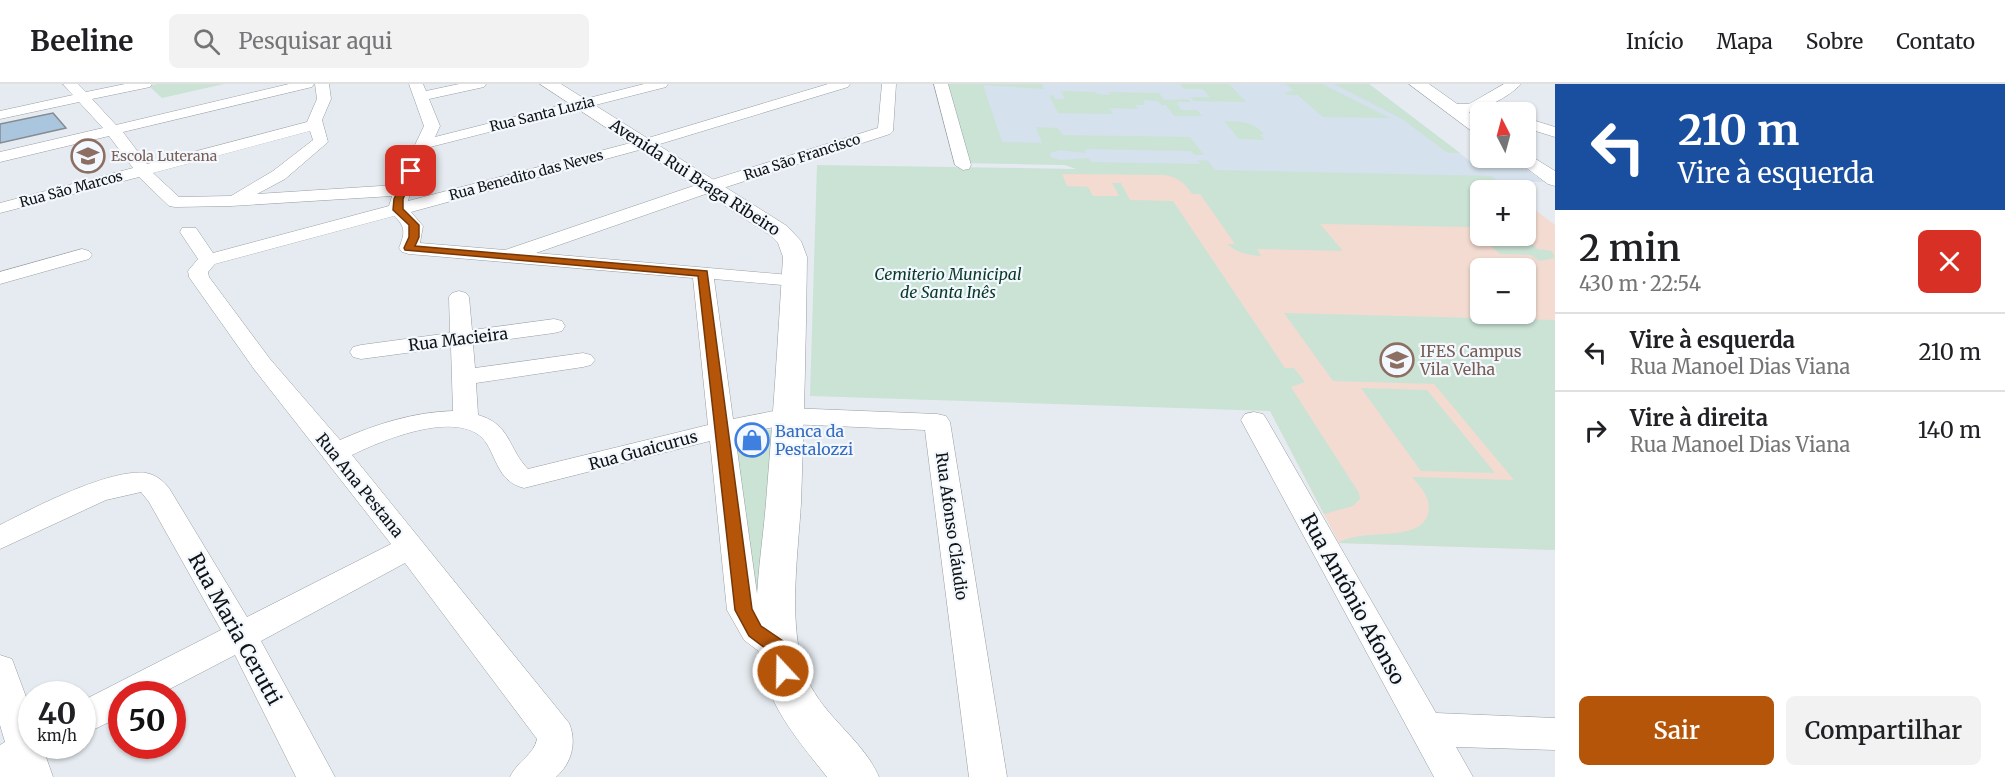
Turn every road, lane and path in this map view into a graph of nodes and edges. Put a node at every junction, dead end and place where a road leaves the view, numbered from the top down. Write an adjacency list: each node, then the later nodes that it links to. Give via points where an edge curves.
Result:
1 (70, 84): 17 (street)
2 (144, 84): 17 (street)
3 (307, 84): 23 (street)
4 (322, 84): 21 (street, via 324,99)
5 (478, 84): 15 (street)
6 (549, 84): 18 (main road, Avenida Rui Braga Ribeiro)
7 (661, 84): 18 (street, Rua Santa Luzia)
8 (807, 84): 16 (street)
9 (843, 84): 16 (street, Rua Benedito das Neves)
10 (889, 84): 30 (street, Rua São Francisco, via 885,131)
11 (941, 84): 28 (street)
12 (1418, 84): 19 (main road)
13 (1428, 84): 19 (main road)
14 (1514, 84): 19 (street)
15 (419, 90): 25 (street, via 432,126)
16 (822, 90): 26 (street, Rua Benedito das Neves)
17 (83, 97): 20 (street); 23 (street)
18 (581, 104): 25 (street, Rua Santa Luzia); 26 (main road, Avenida Rui Braga Ribeiro)
19 (1467, 111)
20 (0, 115)
21 (315, 125): 29 (street, Rua São Marcos); 32 (street, via 321,139 315,148 279,175)
22 (1536, 126): 24 (street)
23 (112, 130): 27 (street); 29 (street)
24 (1555, 132)
25 (424, 144): 31 (street)
26 (644, 144): 30 (main road, Avenida Rui Braga Ribeiro); 34 (street, Rua Benedito das Neves)
27 (0, 157)
28 (963, 165)
29 (143, 170): 32 (street, via 170,200); 33 (street, Rua São Marcos)
30 (711, 186): 37 (street, Rua São Francisco); 41 (main road, Avenida Rui Braga Ribeiro, via 785,236 795,257)
31 (402, 190): 32 (street); 34 (street)
32 (231, 201)
33 (0, 208)
34 (398, 210): 37 (street, via 414,225 409,248); 38 (street, Rua Benedito das Neves)
35 (189, 232): 38 (street)
36 (82, 255): 40 (street)
37 (504, 257): 39 (street)
38 (208, 260): 52 (street, Rua Ana Pestana, via 198,271 199,277 262,364)
39 (704, 273): 41 (street); 51 (street)
40 (0, 278)
41 (794, 280): 48 (main road, Avenida Rui Braga Ribeiro)
42 (459, 297): 44 (street)
43 (554, 326): 44 (street, Rua Macieira)
44 (462, 339): 45 (street, Rua Macieira); 47 (street)
45 (361, 351)
46 (583, 360): 47 (street)
47 (464, 377): 49 (street)
48 (789, 416): 51 (street, Rua Guaicurus); 56 (main road, Avenida Rui Braga Ribeiro, via 775,611); 65 (street, Rua Afonso Cláudio, via 937,422)
49 (466, 419): 51 (street, Rua Guaicurus, via 491,432 515,474 525,479); 52 (street, via 407,425 361,439)
50 (1254, 420): 59 (street, Rua Antônio Afonso)
51 (722, 430): 56 (street, via 743,610 755,631)
52 (335, 453): 54 (street, Rua Ana Pestana)
53 (0, 538): 55 (street, Rua Maria Cerutti, via 121,484 150,485)
54 (410, 547): 55 (street); 63 (street, Rua Ana Pestana, via 556,735 552,757)
55 (241, 635): 58 (street); 62 (street, Rua Maria Cerutti)
56 (777, 646): 64 (main road, Avenida Rui Braga Ribeiro, via 783,671 801,709)
57 (0, 669): 61 (street)
58 (154, 681)
59 (1425, 729): 60 (street); 66 (street, Rua Antônio Afonso)
60 (1555, 734)
61 (18, 739)
62 (315, 777)
63 (529, 777)
64 (856, 777)
65 (988, 777)
66 (1454, 777)

